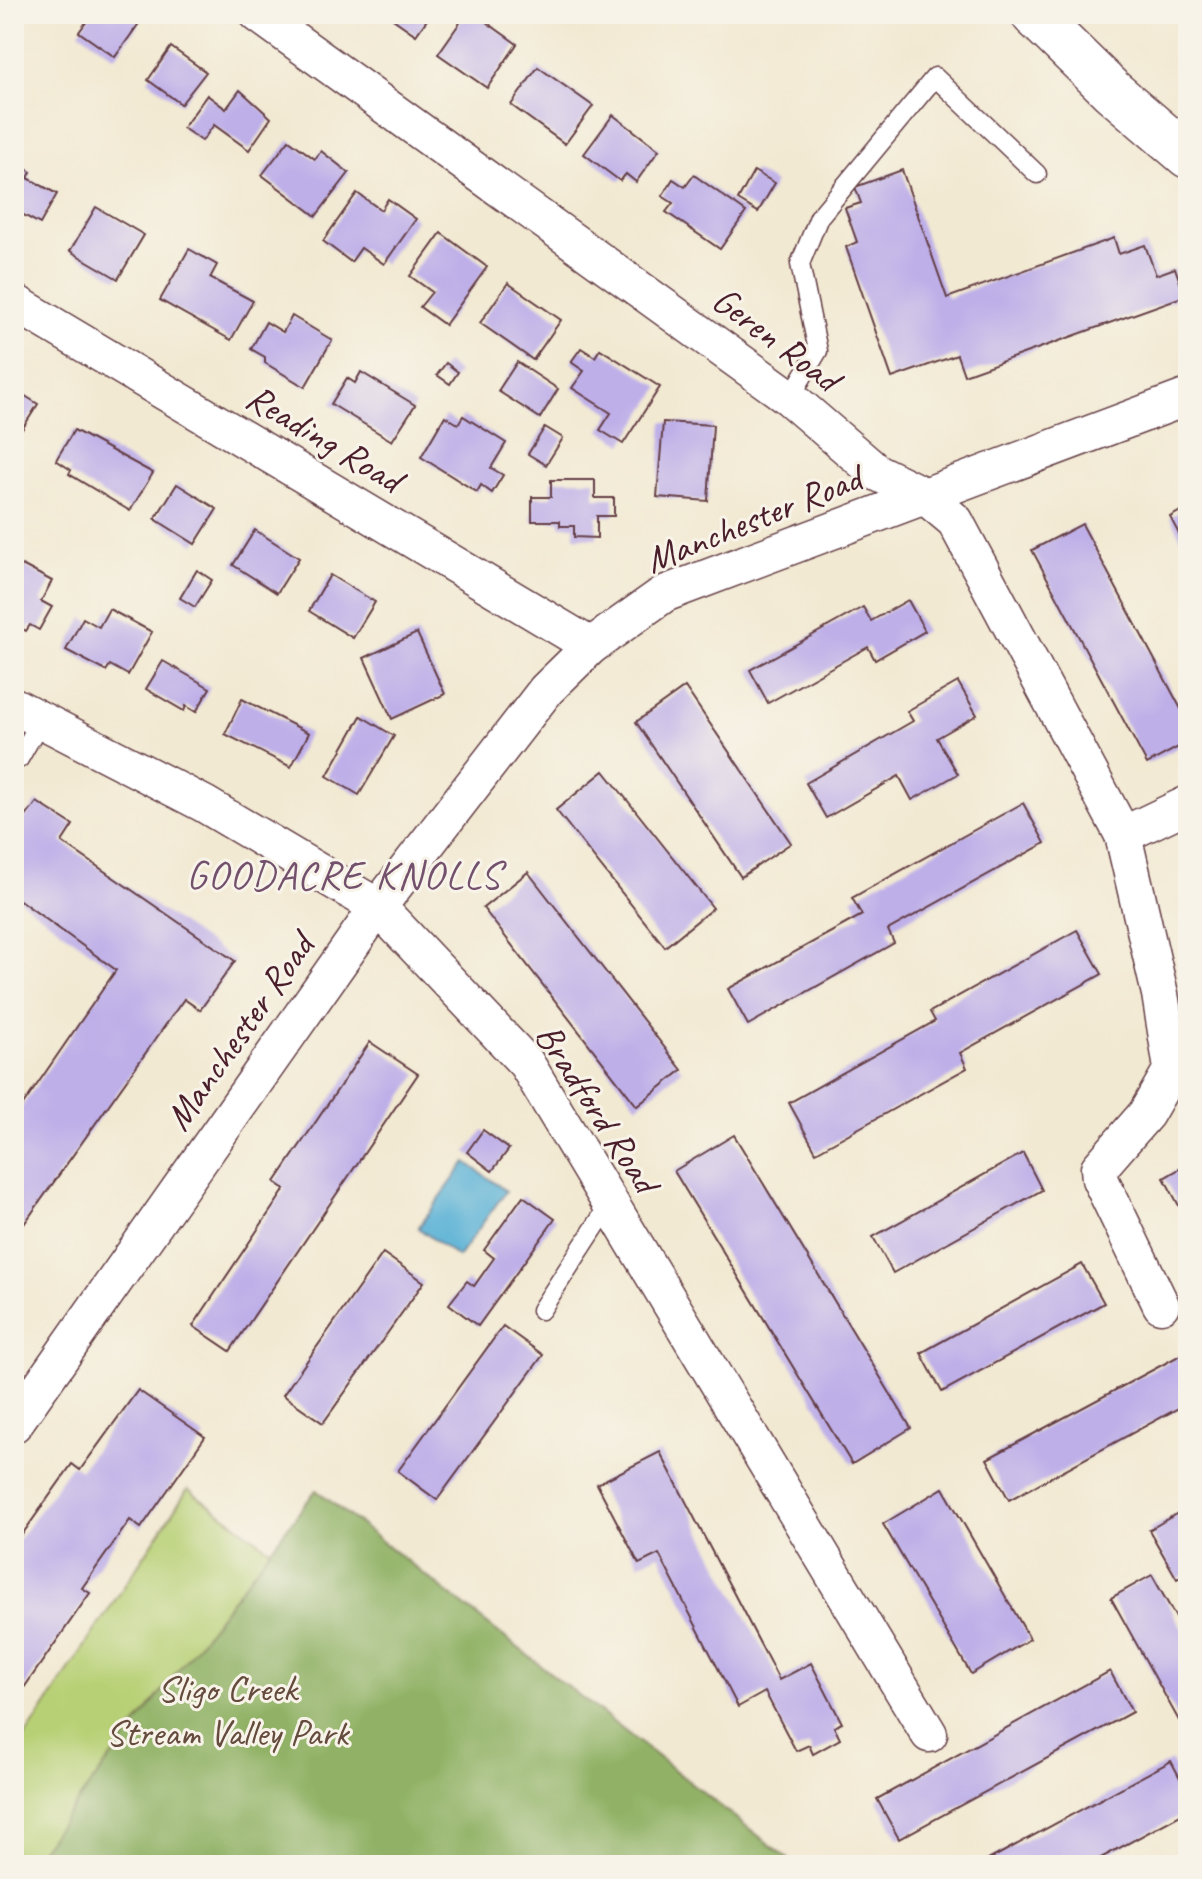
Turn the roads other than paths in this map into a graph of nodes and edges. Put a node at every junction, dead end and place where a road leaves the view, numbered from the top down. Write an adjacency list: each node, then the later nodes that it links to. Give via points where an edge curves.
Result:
1 (258, 14): 7 (street, Geren Road)
2 (1033, 14): 3 (main road)
3 (1188, 156)
4 (1037, 174): 7 (lane, via 935,77 819,217 800,264 818,351)
5 (14, 302): 9 (street, Reading Road)
6 (1188, 397): 8 (street, Manchester Road)
7 (790, 398): 8 (street, Geren Road, via 876,472)
8 (925, 496): 9 (street, Manchester Road, via 664,594); 13 (street, Geren Road, via 955,521)
9 (591, 646): 14 (street, Manchester Road, via 546,690)
10 (28, 713): 11 (lane); 14 (street, Bradford Road, via 204,804)
11 (19, 759)
12 (1188, 804): 13 (street)
13 (1123, 835): 16 (street, Geren Road, via 1172,1069 1146,1114 1099,1168)
14 (378, 907): 15 (street, Bradford Road, via 526,1063); 18 (street, Manchester Road)
15 (610, 1204): 17 (lane); 19 (street, Bradford Road)
16 (1161, 1305)
17 (541, 1310)
18 (14, 1424)
19 (929, 1734)

